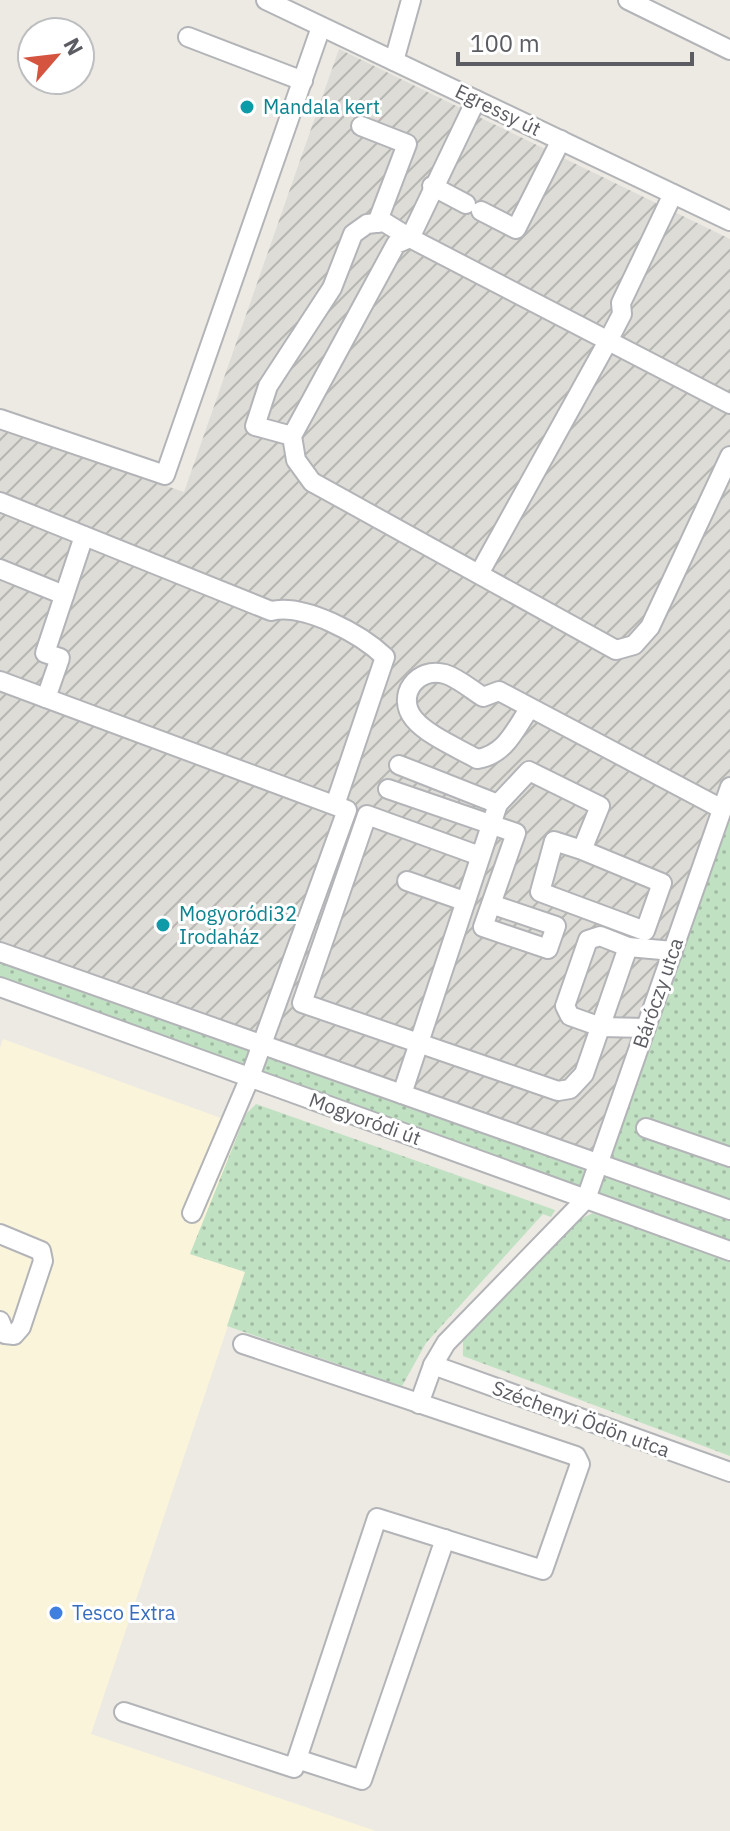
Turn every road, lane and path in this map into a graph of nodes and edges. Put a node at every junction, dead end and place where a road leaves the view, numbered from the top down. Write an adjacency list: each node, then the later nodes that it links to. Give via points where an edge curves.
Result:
1 (266, 0): 4 (street, Egressy út)
2 (411, 0): 7 (street)
3 (628, 0): 6 (street)
4 (321, 27): 7 (street, Egressy út); 8 (street)
5 (188, 37): 8 (street)
6 (730, 50)
7 (394, 61): 9 (street, Egressy út)
8 (303, 81): 19 (street, via 165,475)
9 (476, 100): 11 (street, Egressy út); 12 (street)
10 (361, 126): 15 (street, via 407,144)
11 (561, 140): 12 (street, via 516,229); 13 (street, Egressy út)
12 (432, 186): 16 (street)
13 (678, 196): 14 (street, Egressy út); 17 (street, via 621,303 622,314)
14 (730, 221)
15 (377, 223): 16 (street); 20 (street, via 353,234 332,288 268,386 255,426)
16 (410, 238): 17 (street); 20 (street, via 396,244)
17 (608, 341): 18 (street); 25 (street)
18 (730, 404)
19 (0, 419)
20 (292, 436): 25 (street, via 296,460 312,482)
21 (730, 456): 25 (street, via 650,627 634,645 616,650)
22 (0, 502): 23 (street)
23 (84, 536): 26 (street); 34 (street, via 271,611 287,607 364,637 385,657)
24 (0, 569): 26 (street)
25 (479, 574)
26 (64, 595): 28 (street, via 45,653 60,658)
27 (0, 681): 28 (street)
28 (46, 698): 34 (street)
29 (529, 709): 29 (street, via 499,691 483,697 445,674 429,674 411,683 406,693 406,706 415,720 477,759 506,745); 35 (street)
30 (399, 765): 33 (street)
31 (730, 787): 35 (street, Báróczy utca)
32 (388, 789): 36 (street)
33 (498, 804): 36 (street); 37 (street, via 529,771 600,806)
34 (335, 805): 49 (street, via 347,810)
35 (722, 809): 43 (street, Báróczy utca)
36 (491, 825): 38 (street); 41 (street, via 516,833)
37 (582, 850): 37 (street, via 554,841 540,892 645,931 662,883)
38 (480, 856): 40 (street); 48 (street, via 367,815 302,1003)
39 (407, 881): 40 (street)
40 (464, 901): 48 (street)
41 (491, 904)
42 (628, 947): 43 (street); 46 (street); 46 (street, via 600,936 588,940 565,1006 570,1016)
43 (673, 951): 47 (street, Báróczy utca)
44 (2, 957): 49 (street, Mogyoródi út)
45 (0, 987): 50 (street, Mogyoródi út)
46 (601, 1027): 47 (street); 48 (street, via 579,1083 558,1091)
47 (646, 1028): 54 (street, Báróczy utca)
48 (419, 1041): 51 (street)
49 (261, 1044): 50 (street); 51 (street, Mogyoródi út)
50 (250, 1077): 55 (street, Mogyoródi út); 57 (street)
51 (402, 1094): 54 (street, Mogyoródi út)
52 (646, 1128): 53 (street)
53 (730, 1157)
54 (599, 1163): 55 (street, Báróczy utca); 56 (street, Mogyoródi út)
55 (586, 1199): 59 (street, Mogyoródi út); 62 (street, via 455,1333)
56 (730, 1210)
57 (192, 1213)
58 (0, 1234): 60 (street, via 41,1251 43,1261 21,1327 14,1335 5,1334)
59 (730, 1251)
60 (0, 1321)
61 (243, 1344): 63 (street)
62 (433, 1365): 63 (street); 64 (street, Széchenyi Ödön utca)
63 (419, 1404): 65 (street, via 576,1456 580,1464 543,1570)
64 (730, 1472)
65 (445, 1539): 67 (street, via 362,1780); 67 (street, via 377,1518)
66 (124, 1712): 67 (street, via 294,1768)
67 (297, 1759)

